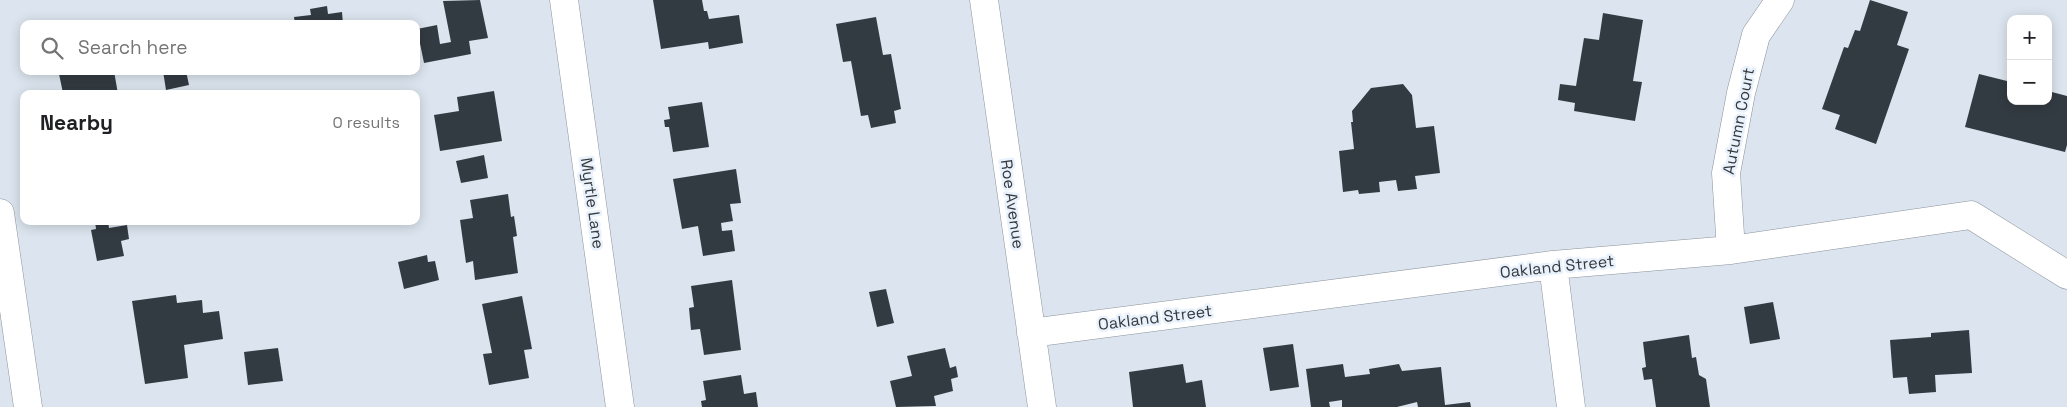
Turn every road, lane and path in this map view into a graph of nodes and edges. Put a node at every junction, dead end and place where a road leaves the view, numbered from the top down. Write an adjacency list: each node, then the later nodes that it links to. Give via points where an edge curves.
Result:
1 (564, 0): 10 (street, Myrtle Lane)
2 (984, 0): 8 (street, Roe Avenue)
3 (1780, 0): 5 (street, Autumn Court, via 1756,35 1739,102 1726,173)
4 (0, 213): 9 (street)
5 (1731, 250): 6 (street, Oakland Street); 7 (street, Oakland Street, via 1971,215)
6 (1553, 265): 8 (street, Oakland Street); 12 (street)
7 (2067, 275)
8 (1031, 333): 11 (street, Roe Avenue)
9 (28, 407)
10 (620, 407)
11 (1042, 407)
12 (1571, 407)

